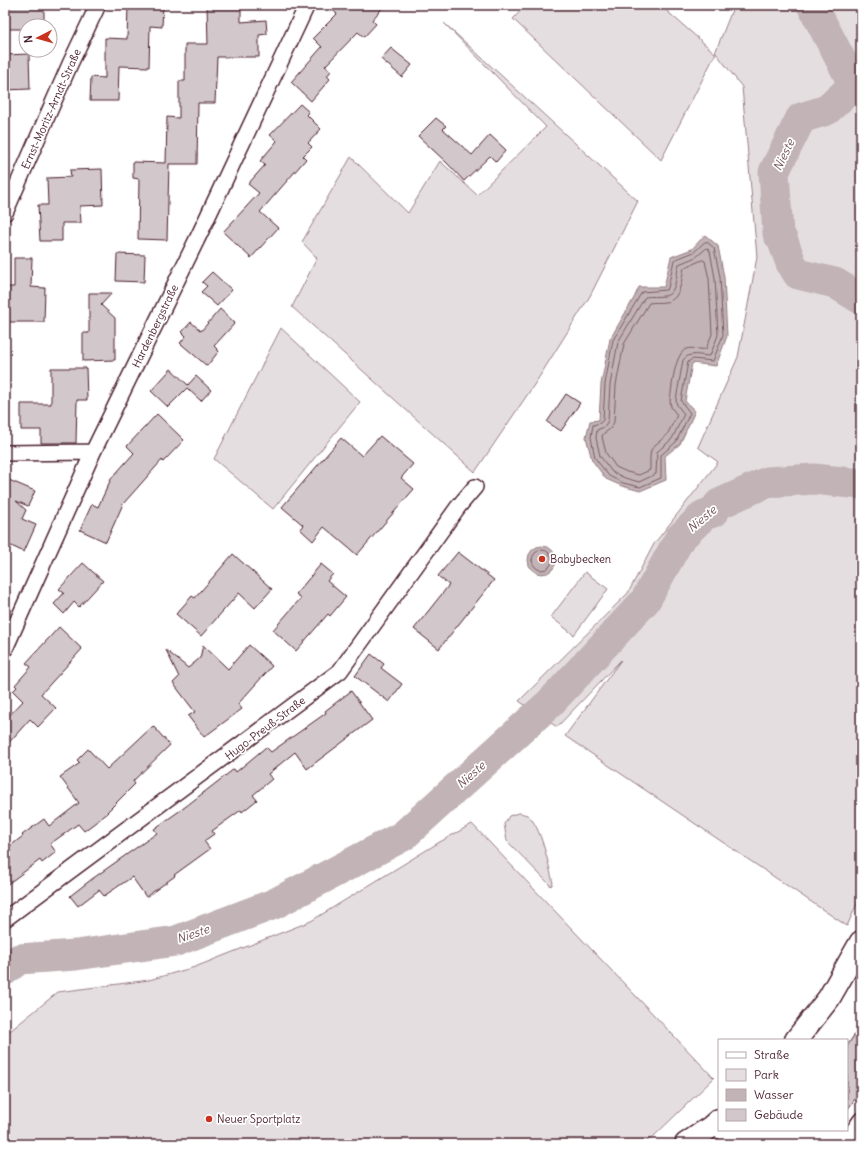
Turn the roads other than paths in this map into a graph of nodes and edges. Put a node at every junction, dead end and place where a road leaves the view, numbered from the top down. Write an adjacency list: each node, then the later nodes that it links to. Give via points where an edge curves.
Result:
1 (98, 5): 3 (street, Ernst-Moritz-Arndt-Straße)
2 (307, 5): 4 (street, Hardenbergstraße)
3 (5, 213)
4 (94, 452): 5 (street); 7 (street, Hardenbergstraße)
5 (5, 453)
6 (475, 487): 8 (street, Hugo-Preuß-Straße, via 340,671)
7 (5, 649)
8 (5, 920)
9 (861, 942): 10 (street, via 829,998)
10 (797, 1039)
11 (861, 1120): 14 (street)
12 (715, 1124): 15 (street)
13 (724, 1131): 14 (street, via 729,1135)
14 (855, 1137)
15 (686, 1144)

